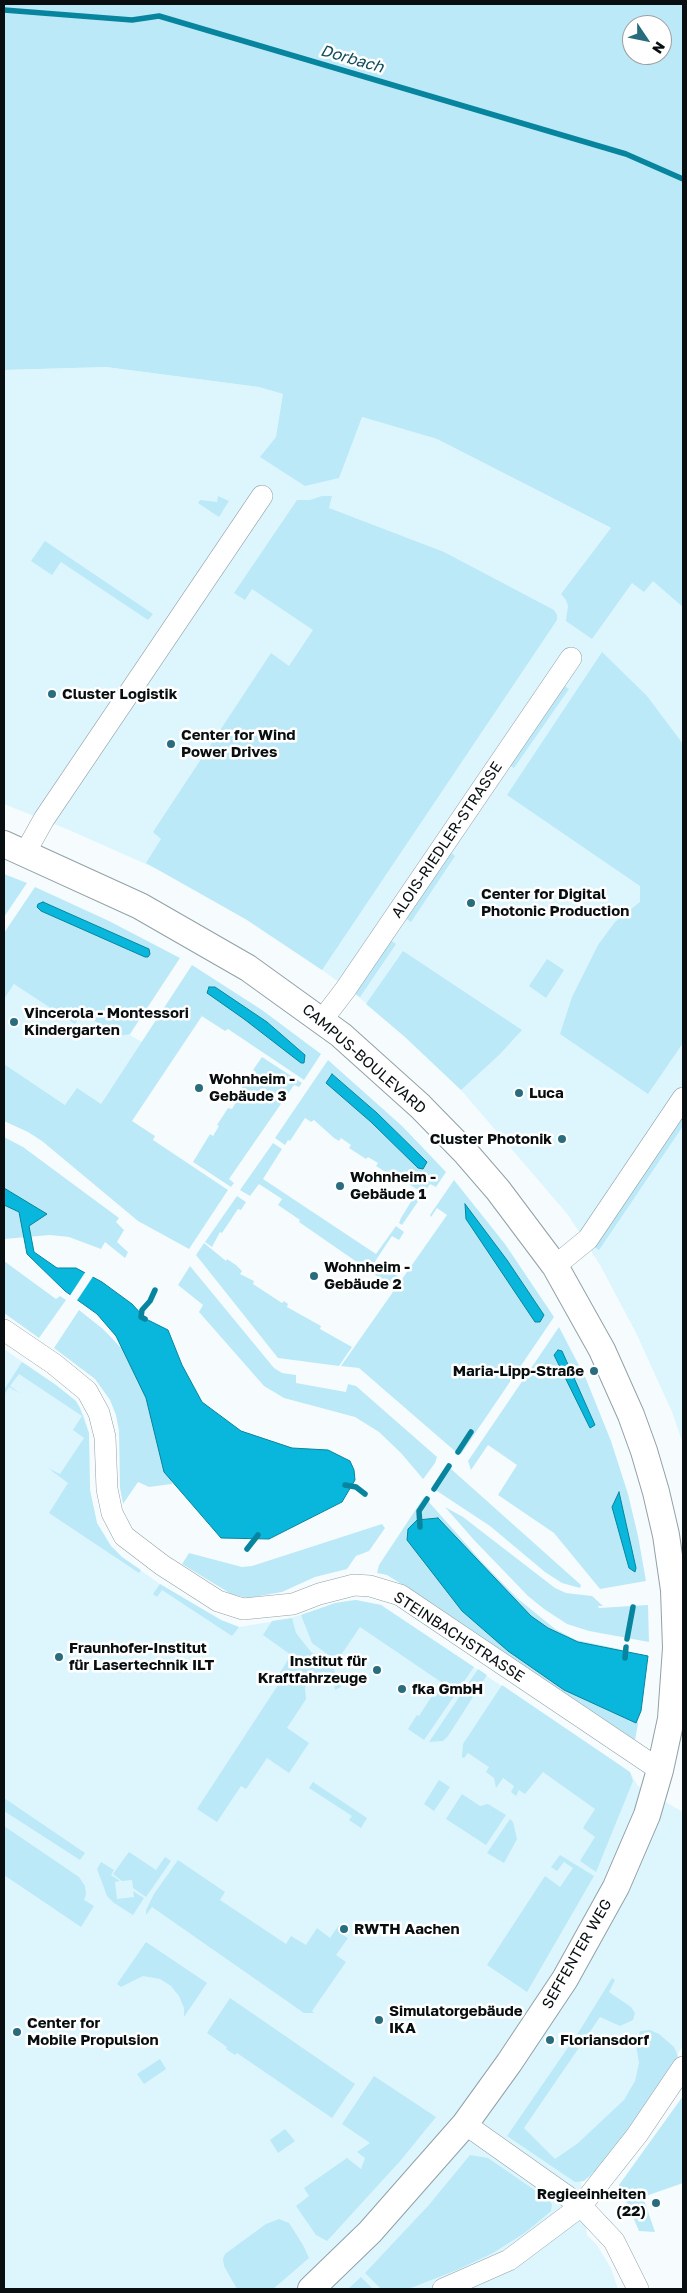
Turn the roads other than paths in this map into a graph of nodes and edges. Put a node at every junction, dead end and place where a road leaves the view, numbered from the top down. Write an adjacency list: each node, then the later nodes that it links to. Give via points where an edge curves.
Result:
1 (262, 496): 3 (street, via 44,819)
2 (571, 658): 4 (street, ALOIS-RIEDLER-STRASSE)
3 (15, 849): 4 (street, CAMPUS-BOULEVARD, via 115,893 178,926 248,968)
4 (322, 1020): 6 (street, CAMPUS-BOULEVARD, via 420,1106 478,1165)
5 (683, 1098): 6 (street, via 588,1239)
6 (555, 1266): 8 (street, CAMPUS-BOULEVARD, via 602,1350 631,1415 666,1535 674,1590 676,1648 671,1719)
7 (4, 1330): 8 (street, STEINBACHSTRASSE, via 87,1391 99,1413 105,1437 107,1489 112,1513 124,1536 170,1570 218,1601 243,1609 293,1604 354,1585 400,1595)
8 (660, 1770): 10 (street, SEFFENTER WEG, via 632,1853 579,1956 538,2021)
9 (683, 2067): 11 (street, via 637,2135)
10 (465, 2124): 11 (street); 12 (street, SEFFENTER WEG, via 370,2232)
11 (581, 2206): 13 (street, via 509,2260); 14 (street, via 614,2241)
12 (311, 2289)
13 (443, 2289)
14 (638, 2289)

